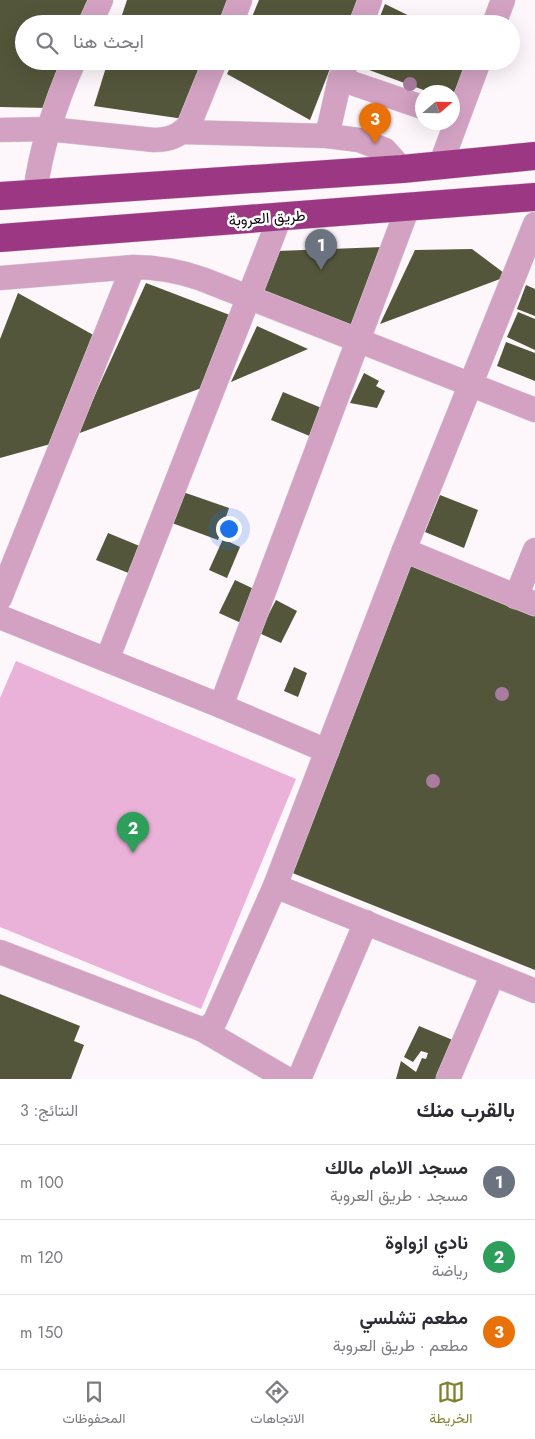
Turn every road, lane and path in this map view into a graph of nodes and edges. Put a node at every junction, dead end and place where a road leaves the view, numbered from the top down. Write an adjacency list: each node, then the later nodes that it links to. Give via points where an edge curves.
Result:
1 (101, 0): 4 (street)
2 (240, 0): 5 (street)
3 (370, 0): 6 (street)
4 (94, 15)
5 (234, 15)
6 (364, 15)
7 (70, 70): 13 (street)
8 (211, 70): 16 (street, via 189,125)
9 (344, 70): 11 (street); 17 (street)
10 (475, 70): 12 (street)
11 (415, 104)
12 (460, 106)
13 (48, 129): 14 (street); 16 (street, via 154,140 174,138); 21 (street)
14 (0, 130)
15 (451, 130): 19 (street)
16 (182, 132): 17 (street)
17 (327, 136): 20 (street, via 359,140 385,150)
18 (535, 156): 19 (highway)
19 (440, 166): 20 (highway)
20 (402, 169): 21 (highway)
21 (35, 193): 22 (highway)
22 (0, 196)
23 (535, 197): 24 (highway, طريق العروبة)
24 (408, 207): 25 (highway, طريق العروبة); 31 (street)
25 (280, 217): 27 (highway, طريق العروبة); 30 (street)
26 (535, 224): 32 (street)
27 (0, 238)
28 (133, 267): 29 (street); 30 (street, via 175,271); 36 (street)
29 (0, 278)
30 (249, 298): 31 (street); 39 (street)
31 (358, 340): 32 (street); 40 (street)
32 (471, 385): 33 (street); 34 (street)
33 (535, 410)
34 (404, 550): 37 (street); 41 (street)
35 (535, 550): 37 (street)
36 (0, 598)
37 (526, 601)
38 (0, 617): 39 (street)
39 (107, 660): 40 (street)
40 (221, 706): 41 (street)
41 (327, 751): 42 (street)
42 (275, 886): 43 (street); 47 (street, via 215,1021)
43 (366, 922): 45 (street); 49 (street)
44 (0, 952): 47 (street)
45 (492, 974): 46 (street); 50 (street)
46 (535, 991)
47 (201, 1029): 48 (street)
48 (287, 1079)
49 (299, 1079)
50 (448, 1079)

